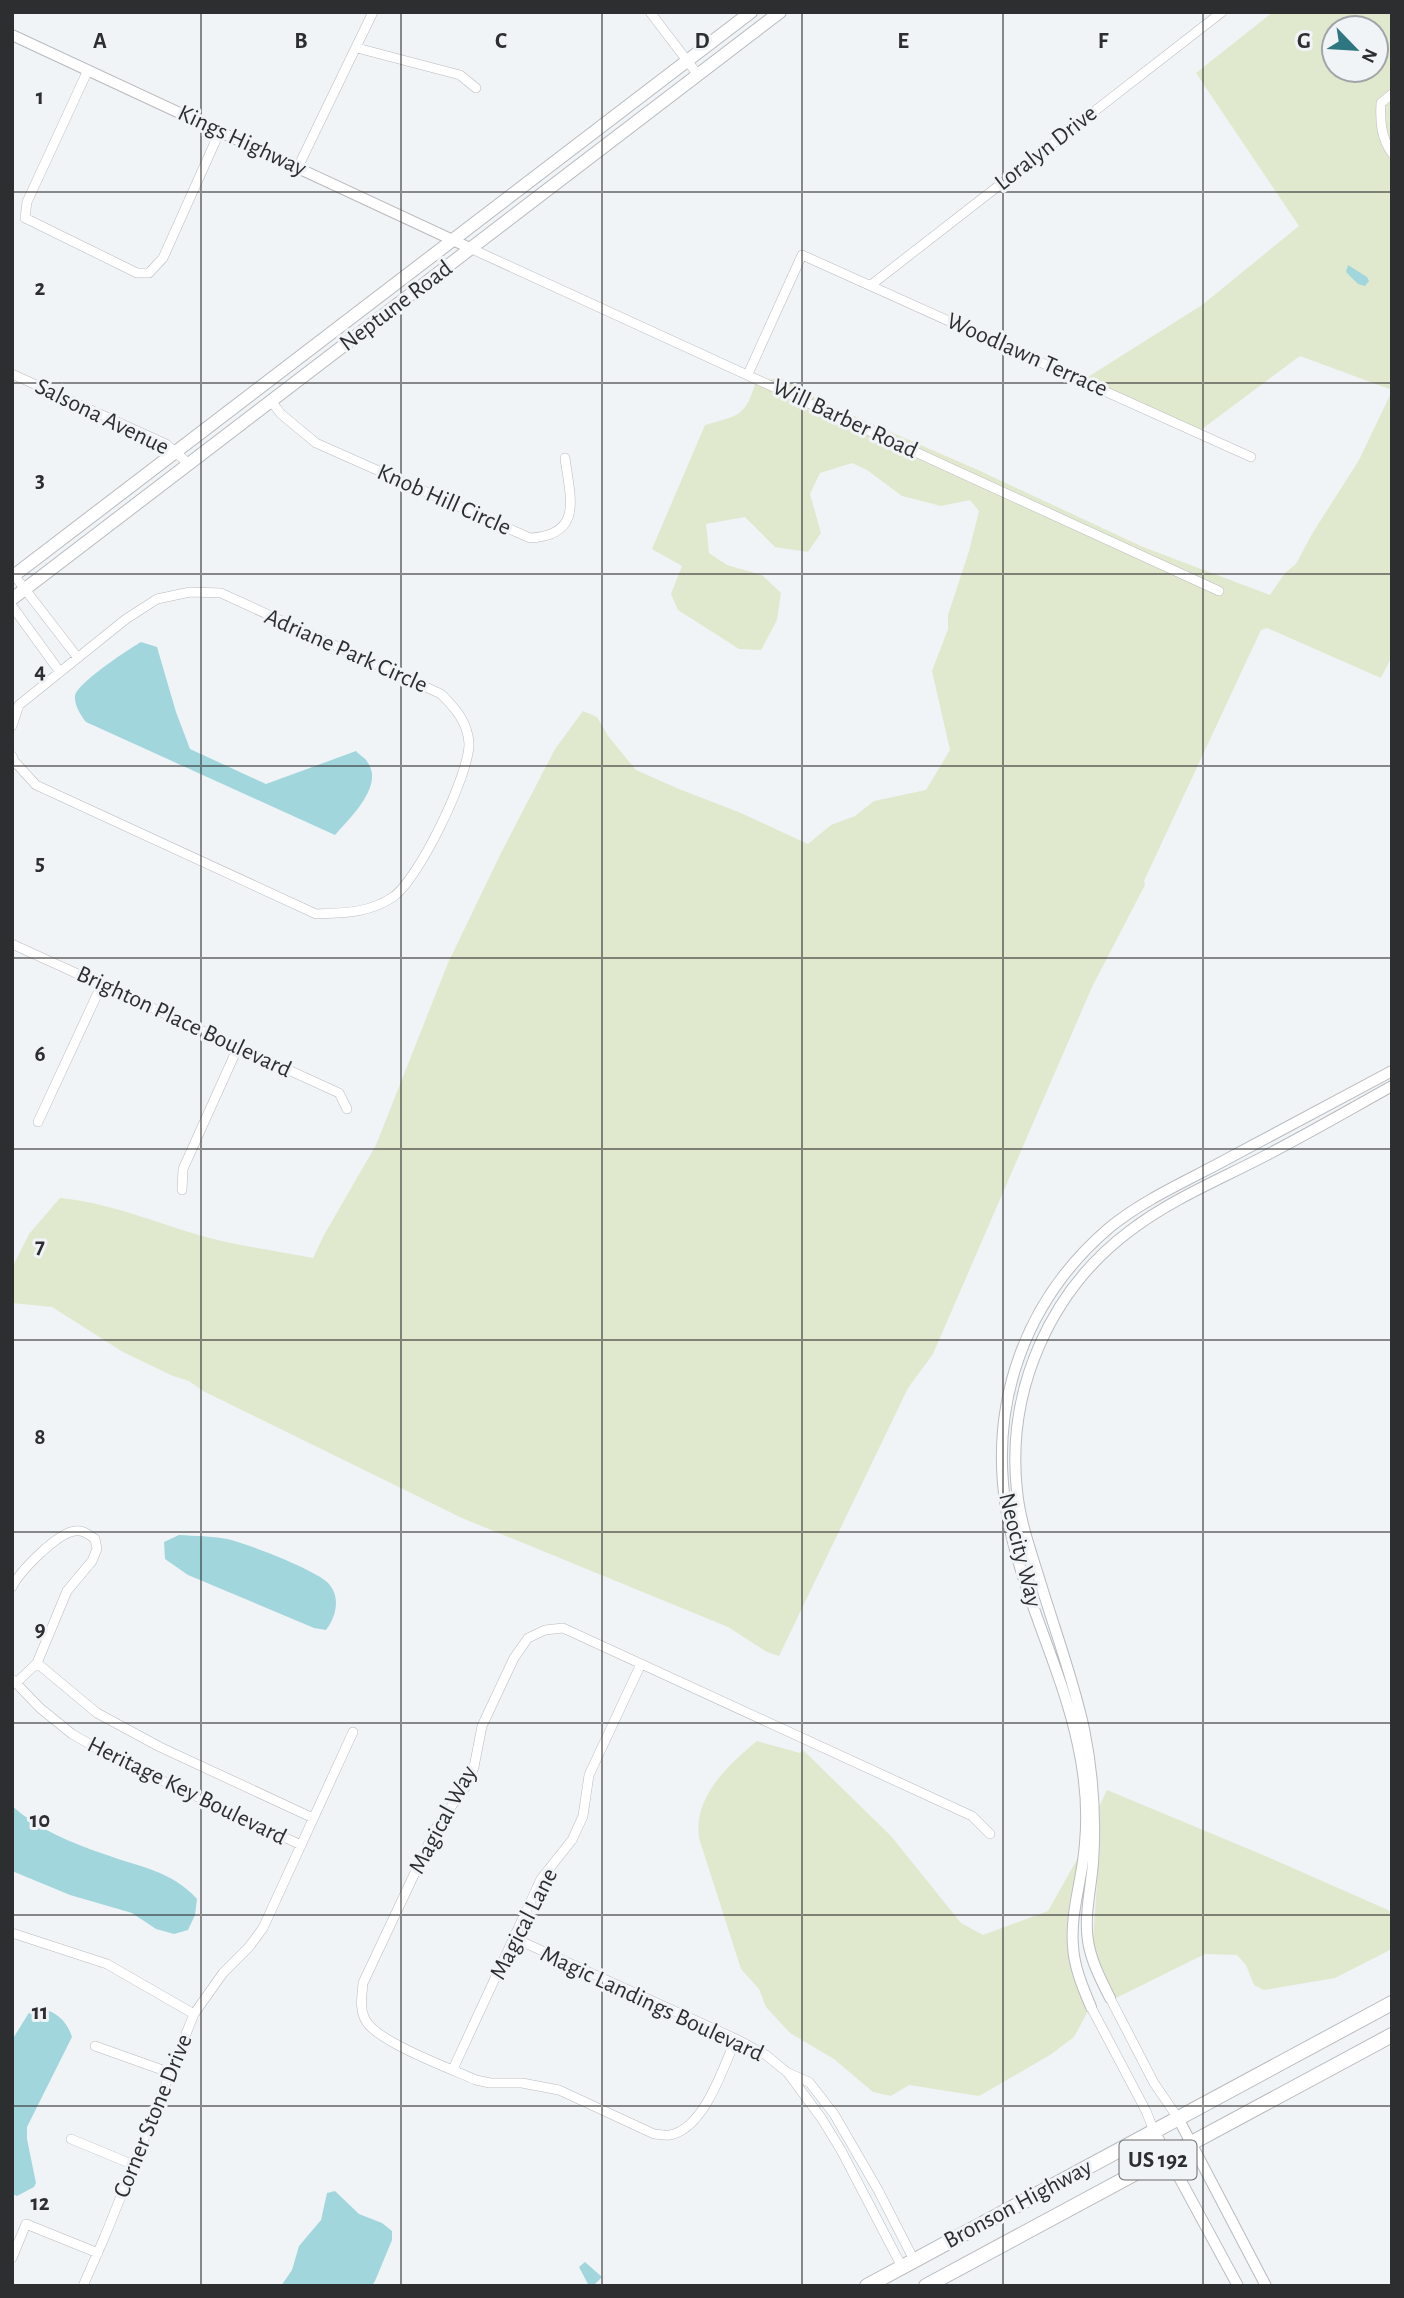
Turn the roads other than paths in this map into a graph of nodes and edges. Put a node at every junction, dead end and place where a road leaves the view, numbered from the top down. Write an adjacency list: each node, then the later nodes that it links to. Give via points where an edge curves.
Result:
1 (373, 12): 7 (street)
2 (650, 12): 8 (street)
3 (751, 12): 8 (main road, Neptune Road)
4 (780, 12): 10 (main road, Neptune Road)
5 (1222, 12): 18 (street, Loralyn Drive)
6 (12, 35): 9 (street, Kings Highway)
7 (357, 48): 11 (street, via 460,75); 15 (street)
8 (687, 61): 10 (street); 16 (main road, Neptune Road)
9 (88, 70): 13 (street, Kings Highway); 13 (street, via 27,202 25,218 137,272 149,273 163,258)
10 (698, 75): 17 (main road, Neptune Road)
11 (476, 88)
12 (1392, 93): 14 (street, via 1381,103 1380,125)
13 (220, 131): 15 (street, Kings Highway)
14 (1392, 153)
15 (298, 167): 16 (street, Kings Highway)
16 (452, 240): 17 (street, Kings Highway); 22 (main road, Neptune Road)
17 (471, 249): 20 (street, Will Barber Road); 21 (main road, Neptune Road)
18 (871, 285): 20 (street, Woodlawn Terrace, via 802,255); 23 (street, Woodlawn Terrace)
19 (12, 374): 22 (street, Salsona Avenue)
20 (748, 374): 28 (street, Will Barber Road)
21 (271, 401): 24 (street, Knob Hill Circle, via 316,443 530,538 550,537 568,521 571,505); 25 (main road, Neptune Road)
22 (176, 452): 25 (street, Salsona Avenue); 26 (main road, Neptune Road)
23 (1251, 457)
24 (565, 458)
25 (189, 464): 27 (main road, Neptune Road)
26 (13, 576): 27 (street)
27 (24, 590): 29 (main road, Neptune Road); 31 (street)
28 (1219, 591)
29 (12, 600)
30 (12, 606): 32 (street)
31 (78, 658): 32 (street, Adriane Park Circle); 34 (street, Adriane Park Circle, via 158,599 190,592 221,593 441,694 461,714 469,743 463,776 427,853 396,895 358,913 316,914 36,785)
32 (60, 672): 33 (street, Adriane Park Circle, via 19,705)
33 (12, 726)
34 (12, 756)
35 (12, 944): 36 (street, Brighton Place Boulevard)
36 (102, 984): 37 (street, Brighton Place Boulevard); 41 (street)
37 (238, 1047): 40 (street, Brighton Place Boulevard, via 339,1093); 44 (street, via 183,1169)
38 (1392, 1071): 42 (street, Neocity Way)
39 (1392, 1086): 43 (street, Neocity Way)
40 (347, 1109)
41 (38, 1122)
42 (1273, 1134): 43 (street); 45 (street, Neocity Way, via 1135,1210)
43 (1282, 1147): 46 (street, Neocity Way, via 1163,1209 1131,1229)
44 (182, 1190)
45 (1091, 1245): 46 (street); 59 (street, Neocity Way, via 1054,1288 1024,1343 1004,1410 1002,1465 1010,1532 1079,1748 1086,1841 1073,1947)
46 (1099, 1258): 57 (street, Neocity Way, via 1067,1295 1037,1348 1021,1403 1016,1449 1023,1524 1088,1752 1094,1839 1087,1940)
47 (12, 1587): 48 (street, via 37,1555 72,1531 84,1531 95,1539 92,1561 66,1591)
48 (37, 1662): 50 (street); 52 (street, via 97,1713)
49 (641, 1664): 53 (street, Magical Way, via 972,1816); 56 (street, Magical Lane, via 589,1775 583,1816 572,1840 541,1879); 64 (street, Magical Way, via 563,1628 545,1629 528,1638 514,1658 482,1726 466,1786 436,1828 363,1983 361,2005 366,2022 384,2038)
50 (14, 1681): 54 (street, Heritage Key Boulevard, via 83,1741)
51 (353, 1732): 52 (street)
52 (313, 1818): 54 (street)
53 (990, 1834)
54 (301, 1845): 60 (street, via 263,1928)
55 (12, 1933): 60 (street, Corner Stone Drive, via 107,1964)
56 (514, 1938): 62 (street, Magic Landings Boulevard); 64 (street, Magical Lane)
57 (1110, 1998): 67 (street, via 1154,2083)
58 (1392, 2003): 67 (highway, Bronson Highway / US 192)
59 (1091, 2007): 68 (street)
60 (194, 2014): 65 (street, Corner Stone Drive)
61 (1392, 2035): 70 (highway, Bronson Highway / US 192)
62 (736, 2039): 64 (street, Magical Way, via 702,2113 671,2135 654,2134 559,2090 522,2082 490,2083); 66 (street, Magic Landings Boulevard)
63 (95, 2046): 65 (street)
64 (453, 2069)
65 (171, 2073): 72 (street, Corner Stone Drive)
66 (788, 2073): 75 (street, Magic Landings Boulevard, via 822,2119); 75 (street, Magic Landings Boulevard, via 808,2082 834,2114 878,2190)
67 (1178, 2118): 68 (highway, Bronson Highway / US 192); 70 (street)
68 (1154, 2131): 71 (street); 75 (highway, Bronson Highway / US 192)
69 (71, 2139): 72 (street)
70 (1191, 2143): 71 (highway, Bronson Highway / US 192); 80 (street)
71 (1166, 2155): 78 (highway, Bronson Highway / US 192); 79 (street)
72 (134, 2165): 73 (street, Corner Stone Drive)
73 (98, 2253): 74 (street, via 26,2224); 76 (street, Corner Stone Drive)
74 (12, 2258)
75 (908, 2263): 77 (highway, Bronson Highway / US 192)
76 (83, 2286)
77 (867, 2286)
78 (926, 2286)
79 (1238, 2286)
80 (1266, 2286)

